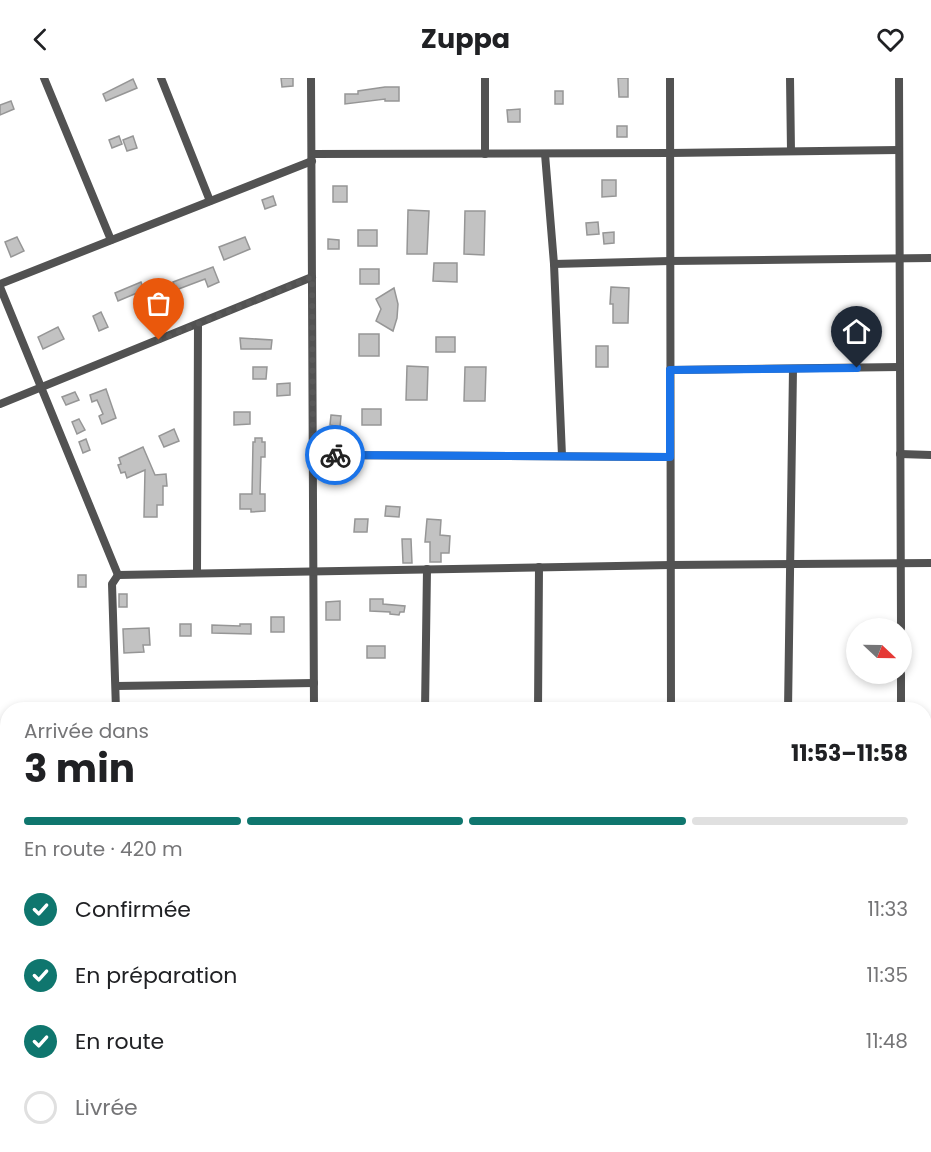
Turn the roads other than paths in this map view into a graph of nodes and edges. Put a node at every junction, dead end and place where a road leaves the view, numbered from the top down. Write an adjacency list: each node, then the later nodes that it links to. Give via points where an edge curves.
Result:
1 (44, 78): 15 (street)
2 (161, 78): 14 (street)
3 (312, 78): 13 (street)
4 (485, 78): 11 (street)
5 (670, 78): 10 (street)
6 (790, 78): 9 (street)
7 (899, 78): 8 (street)
8 (899, 150): 9 (street); 16 (street)
9 (791, 151): 10 (street)
10 (670, 153): 12 (street); 18 (street)
11 (484, 154): 12 (street); 13 (street)
12 (545, 154): 19 (street)
13 (312, 158): 14 (street); 20 (street)
14 (210, 201): 15 (street)
15 (111, 240): 21 (street)
16 (900, 258): 17 (street); 18 (street); 23 (street)
17 (931, 258)
18 (670, 261): 19 (street); 25 (street)
19 (554, 264): 31 (street)
20 (312, 277): 22 (street); 30 (street)
21 (0, 286): 26 (street)
22 (198, 324): 26 (street); 40 (street)
23 (900, 368): 24 (street); 28 (street)
24 (793, 369): 25 (street); 35 (street)
25 (670, 370): 32 (street)
26 (42, 388): 27 (street); 41 (street)
27 (0, 404)
28 (900, 454): 29 (street); 33 (street)
29 (931, 454)
30 (313, 455): 31 (street); 39 (street)
31 (562, 456): 32 (street)
32 (670, 457): 36 (street)
33 (900, 563): 34 (street); 35 (street); 42 (street)
34 (931, 563)
35 (790, 564): 36 (street); 51 (street)
36 (670, 565): 37 (street); 50 (street)
37 (539, 567): 38 (street); 49 (street)
38 (427, 569): 39 (street); 48 (street)
39 (314, 571): 40 (street); 43 (street)
40 (197, 573): 41 (street)
41 (118, 574): 45 (street, via 112,584)
42 (901, 618)
43 (314, 683): 45 (street); 47 (street)
44 (901, 684): 52 (street)
45 (116, 686): 46 (street)
46 (116, 702)
47 (314, 702)
48 (425, 702)
49 (538, 702)
50 (673, 702)
51 (788, 702)
52 (901, 702)

